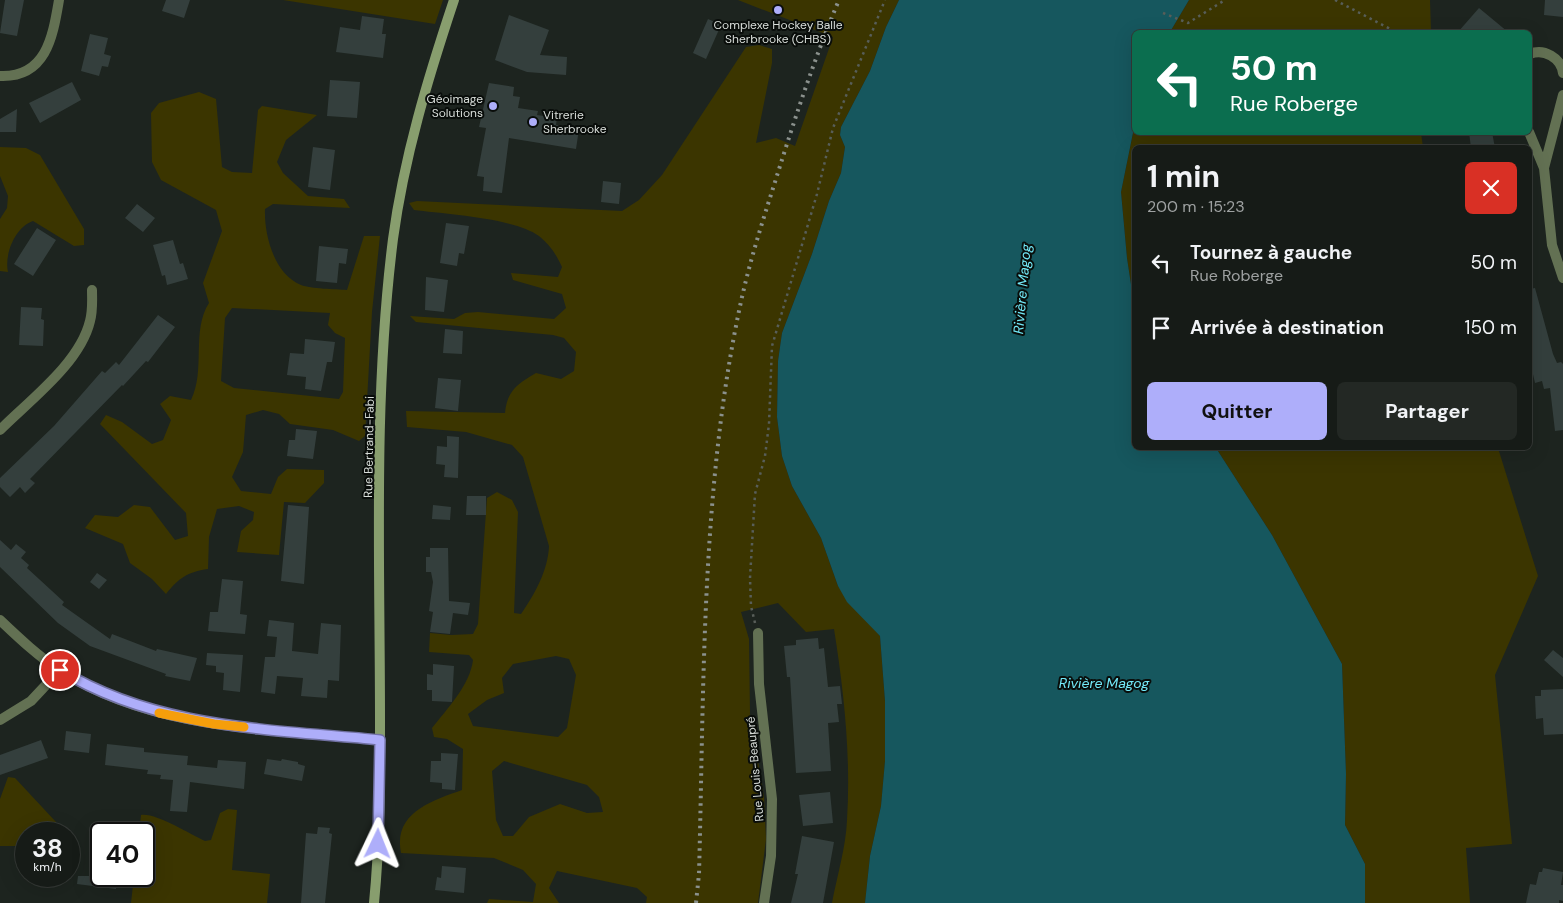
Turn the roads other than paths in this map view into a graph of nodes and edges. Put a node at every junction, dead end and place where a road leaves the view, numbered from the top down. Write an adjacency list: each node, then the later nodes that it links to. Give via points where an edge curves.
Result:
1 (60, 0): 5 (street, via 48,50 22,72)
2 (454, 0): 16 (street, Rue Bertrand-Fabi, via 408,157 388,283 381,425)
3 (1532, 53): 4 (street, via 1552,55)
4 (1563, 73)
5 (0, 76)
6 (1563, 95): 8 (street)
7 (1530, 135): 8 (street)
8 (1544, 168): 9 (street, via 1552,245)
9 (1563, 278)
10 (92, 290): 11 (street, via 91,320 80,346 66,365)
11 (0, 430)
12 (0, 620): 14 (street)
13 (758, 633): 18 (street, Rue Louis-Beaupré, via 759,684 772,799 771,856)
14 (60, 670): 15 (street, via 31,702); 16 (street, via 110,696 180,718)
15 (0, 720)
16 (380, 740): 17 (street, Rue Bertrand-Fabi)
17 (374, 903)
18 (764, 903)

